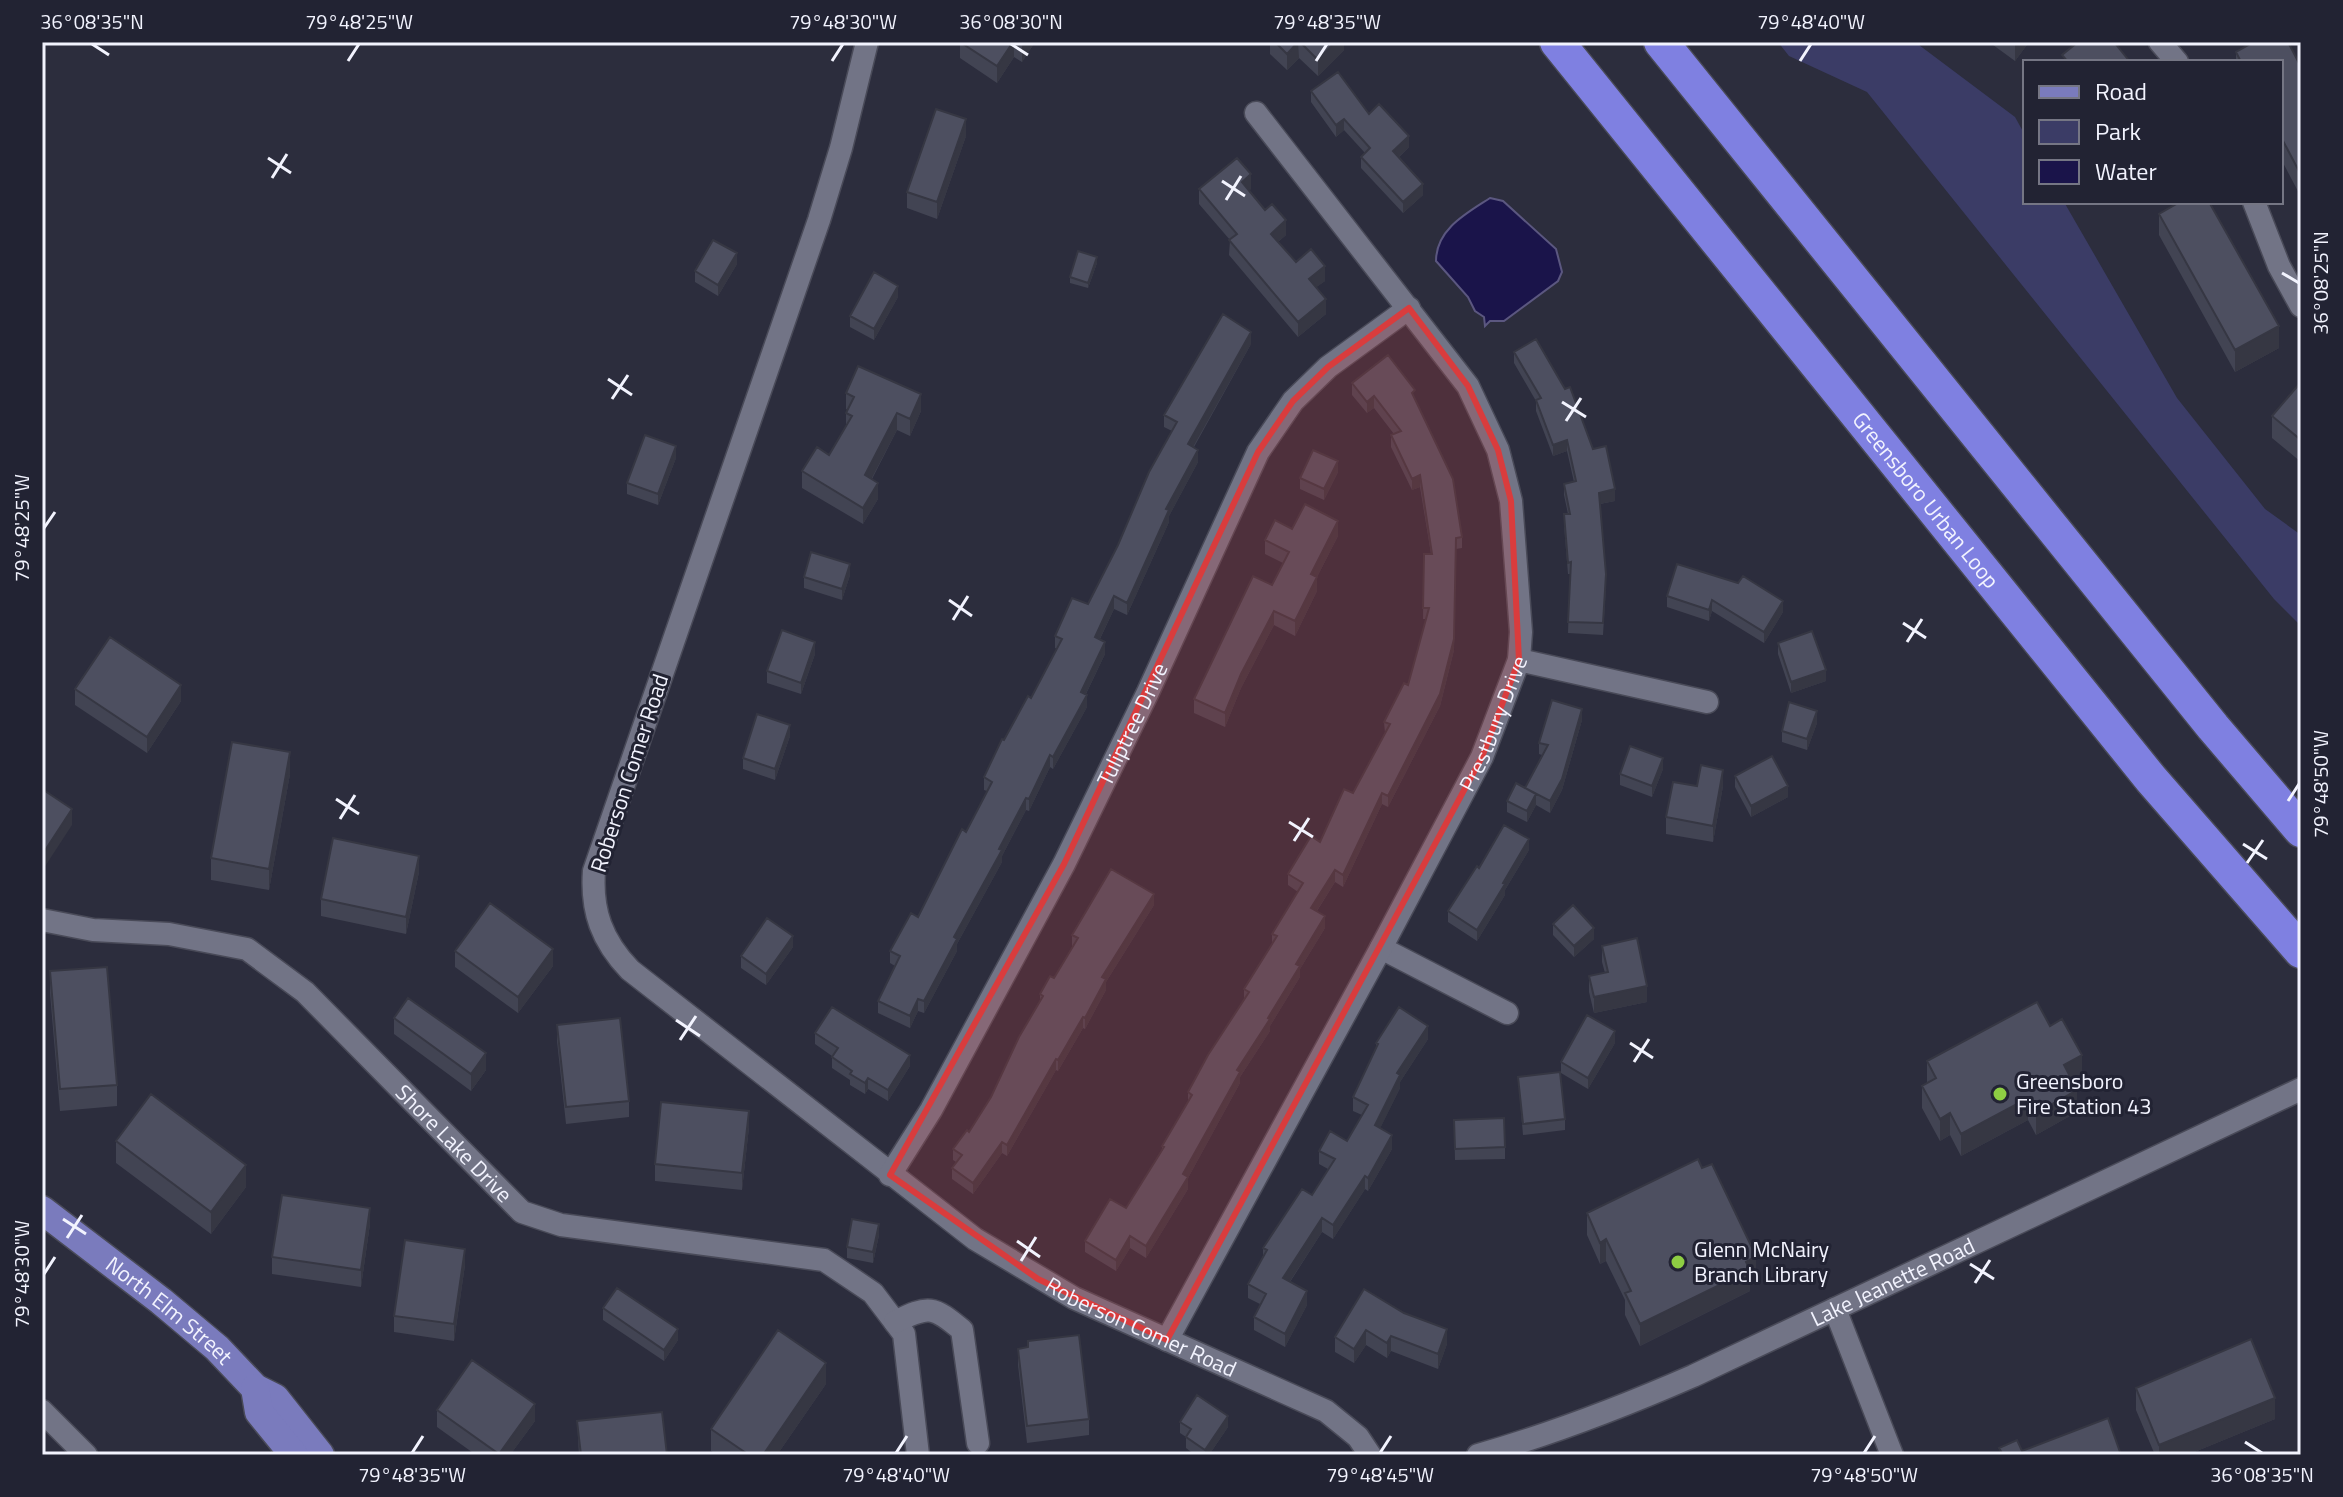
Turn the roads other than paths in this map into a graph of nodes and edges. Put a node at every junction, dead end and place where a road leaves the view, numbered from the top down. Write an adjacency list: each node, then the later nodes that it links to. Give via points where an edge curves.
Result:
1 (867, 42): 18 (street, Roberson Comer Road, via 819,220 594,871 593,890 603,934 630,970)
2 (1557, 42): 15 (highway, Greensboro Urban Loop, via 2141,767)
3 (1661, 42): 12 (highway)
4 (2160, 42): 5 (street)
5 (2175, 60)
6 (1256, 113): 9 (street, Prestbury Drive)
7 (2255, 204): 8 (street)
8 (2301, 306)
9 (1409, 308): 10 (street, Prestbury Drive, via 1468,386 1498,450 1511,501); 18 (street, Tuliptree Drive, via 1328,367 1293,401 1258,452 1064,864 931,1110)
10 (1519, 660): 11 (street); 14 (street, Prestbury Drive, via 1482,757)
11 (1707, 702)
12 (2301, 830)
13 (42, 920): 21 (street, Shore Lake Drive, via 247,949 305,992 522,1212 561,1225 824,1260 873,1293)
14 (1381, 948): 16 (street); 22 (street, Prestbury Drive)
15 (2301, 951)
16 (1507, 1013)
17 (2301, 1089): 20 (street, Lake Jeanette Road)
18 (890, 1175): 22 (street, Roberson Comer Road, via 1038,1279)
19 (42, 1210): 23 (main road, North Elm Street, via 161,1301)
20 (1835, 1309): 31 (street, Lake Jeanette Road, via 1618,1409); 32 (street)
21 (895, 1322): 25 (street, via 921,1309 941,1313 962,1330); 29 (street, Shore Lake Drive, via 904,1334)
22 (1167, 1340): 30 (street, Roberson Comer Road, via 1326,1411 1358,1437)
23 (255, 1388): 27 (main road, North Elm Street, via 259,1412); 28 (main road, North Elm Street, via 275,1398)
24 (42, 1411): 26 (street)
25 (978, 1443)
26 (86, 1455)
27 (294, 1455)
28 (320, 1455)
29 (918, 1455)
30 (1370, 1455)
31 (1478, 1455)
32 (1892, 1455)

